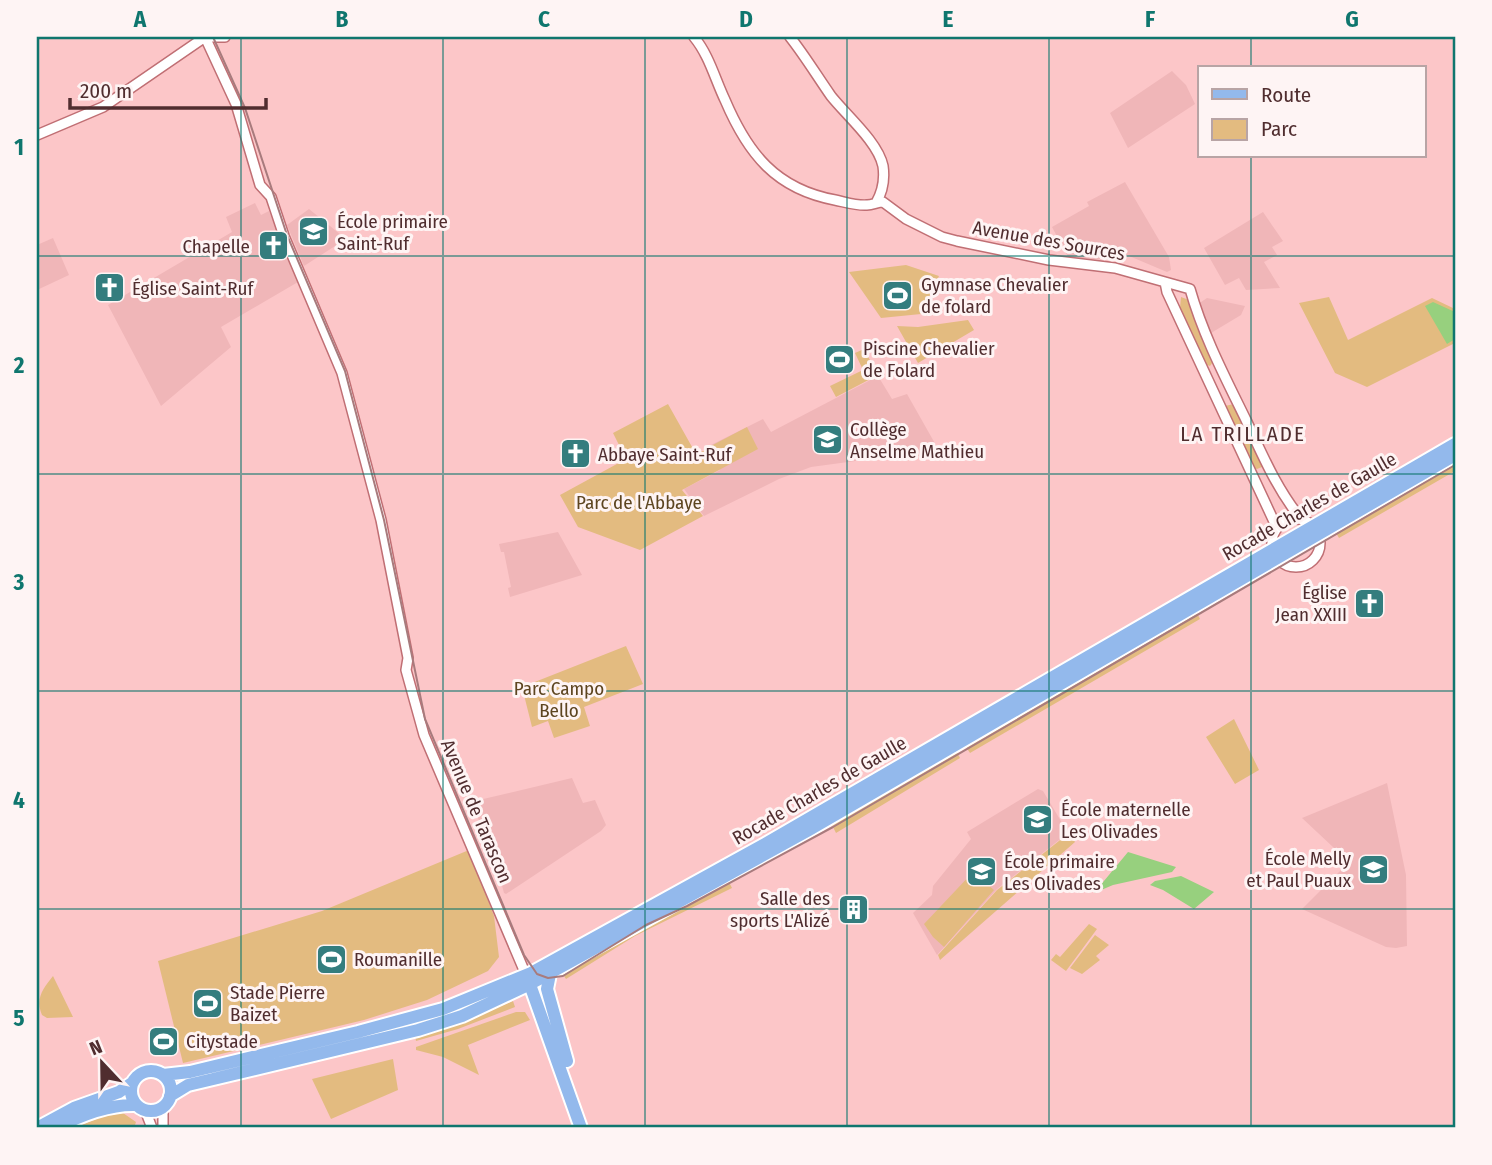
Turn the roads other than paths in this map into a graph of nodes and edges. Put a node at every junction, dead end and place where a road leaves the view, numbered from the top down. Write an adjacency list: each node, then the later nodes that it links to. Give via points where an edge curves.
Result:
1 (205, 37): 2 (street); 5 (street, via 103,107); 16 (street, Avenue de Tarascon, via 342,373 381,520 408,658 406,670 424,735)
2 (225, 37)
3 (694, 37): 6 (street, via 740,133 770,170 805,192 866,206)
4 (790, 37): 6 (street, via 876,150 883,164 883,190)
5 (37, 135)
6 (876, 203): 7 (street, Avenue des Sources, via 886,204 942,237 1049,260 1115,268)
7 (1165, 282): 8 (street, Avenue des Sources); 9 (street)
8 (1177, 286): 9 (street); 12 (street, Avenue des Sources, via 1190,289 1205,334 1269,468 1288,502)
9 (1174, 306): 13 (street)
10 (1455, 444): 12 (main road, Rocade Charles de Gaulle)
11 (1455, 455): 12 (main road, Rocade Charles de Gaulle)
12 (1311, 527): 13 (street, via 1291,519); 14 (main road, Rocade Charles de Gaulle); 14 (street, via 1318,551 1309,563 1294,567)
13 (1277, 528): 14 (street)
14 (1275, 554): 15 (main road, Rocade Charles de Gaulle, via 809,830)
15 (550, 968): 16 (main road, Rocade Charles de Gaulle); 19 (main road, Avenue de Tarascon, via 546,986)
16 (523, 980): 17 (main road, Avenue de Tarascon); 18 (main road, Rocade Charles de Gaulle); 19 (main road, Avenue de Tarascon, via 544,998); 20 (main road, Rocade Charles de Gaulle, via 398,1022)
17 (536, 1001): 18 (main road, Rocade Charles de Gaulle, via 522,995); 29 (main road, Avenue de Tarascon)
18 (479, 1008): 22 (main road, Rocade Charles de Gaulle, via 418,1030 188,1085)
19 (555, 1026): 30 (main road, Avenue de Tarascon)
20 (163, 1075): 21 (main road, via 146,1071); 22 (main road, via 170,1084)
21 (132, 1083): 23 (main road); 24 (main road, via 131,1094)
22 (166, 1102): 24 (main road); 28 (street)
23 (63, 1113): 25 (main road); 26 (main road)
24 (146, 1116): 27 (main road, via 116,1106)
25 (37, 1122)
26 (37, 1128)
27 (56, 1128)
28 (163, 1128)
29 (581, 1128)
30 (589, 1128)

